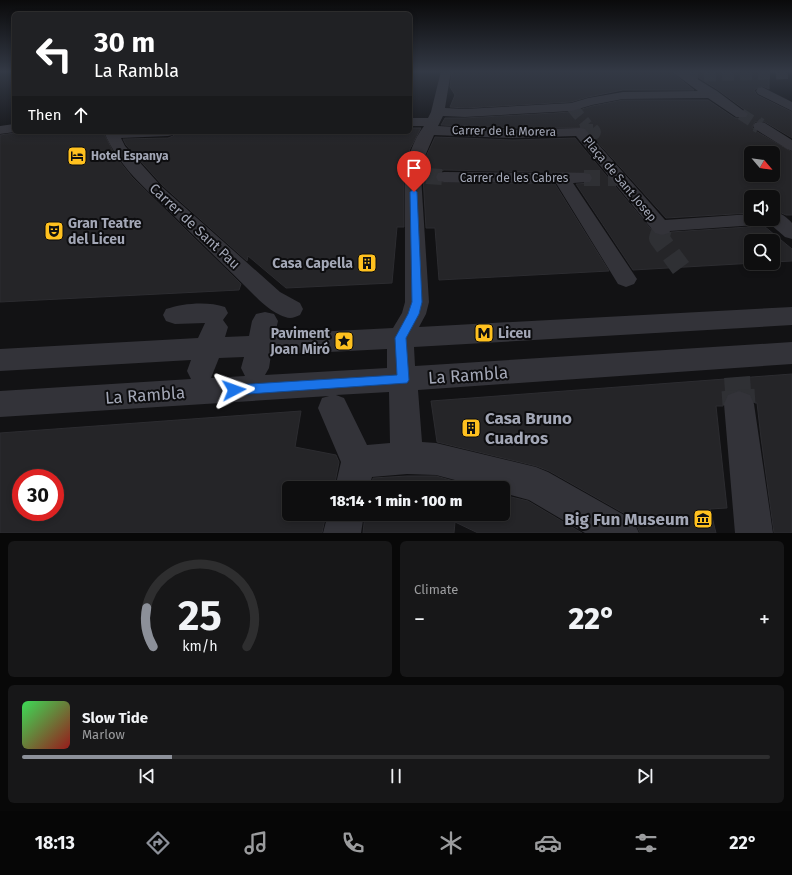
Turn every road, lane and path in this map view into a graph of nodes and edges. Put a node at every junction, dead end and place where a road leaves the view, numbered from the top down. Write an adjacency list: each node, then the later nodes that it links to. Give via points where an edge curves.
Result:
1 (440, 96): 7 (street)
2 (616, 96): 7 (street, via 587,100 572,107 465,113)
3 (716, 96): 6 (street)
4 (771, 96): 5 (street)
5 (792, 107)
6 (741, 114)
7 (433, 121): 8 (street); 12 (street, Carrer de la Morera, via 513,134); 25 (street, via 416,155 420,176 415,308)
8 (412, 122)
9 (760, 126): 14 (street)
10 (12, 128): 11 (street)
11 (0, 130)
12 (580, 132): 18 (street, Plaça de Sant Josep, via 661,227)
13 (111, 134): 24 (street, Carrer de Sant Pau, via 118,148 156,191 272,298)
14 (792, 146)
15 (444, 177): 16 (street, Carrer de les Cabres)
16 (562, 178): 17 (street, Carrer de les Cabres); 21 (street)
17 (584, 178)
18 (744, 221)
19 (780, 222): 20 (street)
20 (792, 233)
21 (626, 279)
22 (175, 314): 26 (street)
23 (792, 316): 25 (street)
24 (293, 324): 25 (street); 26 (street, via 260,345)
25 (400, 338): 29 (street)
26 (210, 340): 28 (street)
27 (792, 353): 29 (street, La Rambla)
28 (0, 360)
29 (404, 387): 30 (street, La Rambla); 33 (street)
30 (0, 404)
31 (739, 404): 38 (street)
32 (333, 408): 34 (street)
33 (422, 458): 34 (street); 37 (street, via 536,484)
34 (355, 475)
35 (345, 521): 36 (street)
36 (342, 533)
37 (620, 533)
38 (754, 533)

